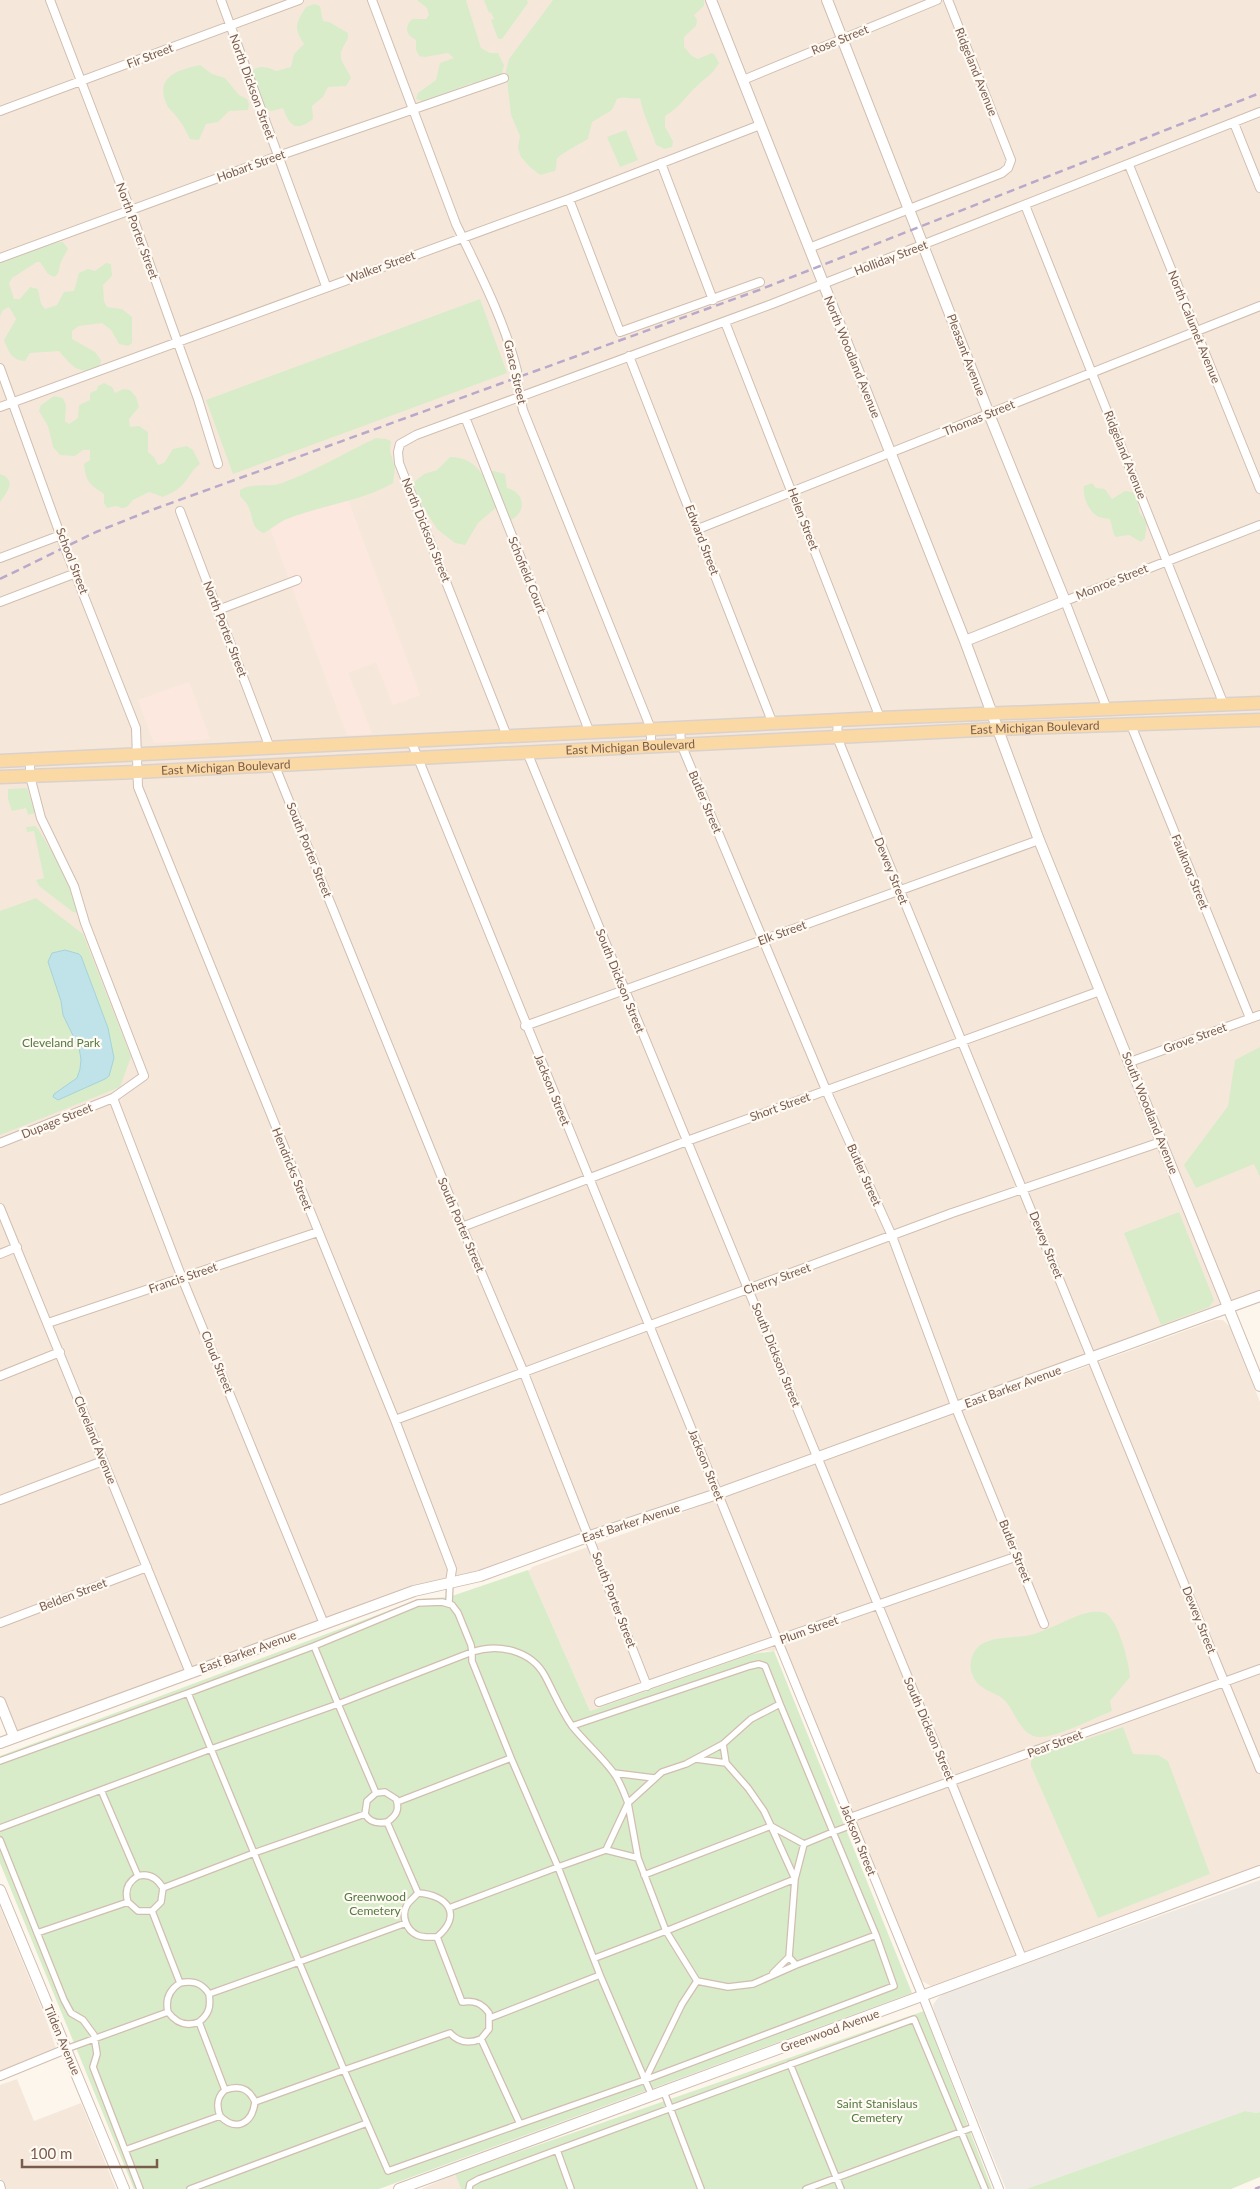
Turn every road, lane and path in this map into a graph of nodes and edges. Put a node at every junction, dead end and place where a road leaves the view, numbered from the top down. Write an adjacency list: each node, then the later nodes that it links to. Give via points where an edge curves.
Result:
1 (50, 0): 13 (street, North Porter Street)
2 (221, 0): 9 (street, North Dickson Street)
3 (299, 0): 9 (street, Fir Street)
4 (372, 0): 14 (street, Grace Street)
5 (711, 0): 12 (street, North Woodland Avenue)
6 (827, 0): 10 (street, Pleasant Avenue)
7 (937, 0): 10 (street, Rose Street)
8 (948, 0): 26 (street, Ridgeland Avenue, via 1012,160 1002,172)
9 (230, 26): 13 (street, Fir Street); 19 (street, North Dickson Street)
10 (842, 39): 12 (street, Rose Street); 26 (street, Pleasant Avenue)
11 (504, 78): 14 (street, Hobart Street)
12 (742, 80): 18 (street, North Woodland Avenue)
13 (81, 82): 15 (street, Fir Street); 25 (street, North Porter Street)
14 (412, 109): 19 (street, Hobart Street); 27 (street, Grace Street)
15 (0, 111)
16 (1260, 112): 17 (street, Holliday Street)
17 (1234, 123): 21 (street, Holliday Street); 22 (street)
18 (760, 125): 20 (street, Walker Street); 29 (street, North Woodland Avenue)
19 (278, 156): 25 (street, Hobart Street); 33 (street, North Dickson Street)
20 (661, 163): 23 (street, Walker Street); 34 (street)
21 (1129, 164): 24 (street, Holliday Street); 37 (street, North Calumet Avenue)
22 (1260, 188)
23 (569, 199): 27 (street, Walker Street); 34 (street, via 620,332)
24 (1025, 206): 28 (street, Holliday Street); 41 (street, Ridgeland Avenue)
25 (130, 209): 30 (street, Hobart Street); 38 (street, North Porter Street)
26 (910, 209): 28 (street, Pleasant Avenue); 29 (street, Ridgeland Avenue)
27 (463, 237): 33 (street, Walker Street); 42 (street, Grace Street, via 505,330 517,371)
28 (923, 245): 32 (street, Holliday Street); 45 (street, Pleasant Avenue)
29 (809, 248): 32 (street, North Woodland Avenue)
30 (0, 258)
31 (760, 282): 34 (street)
32 (824, 284): 36 (street, Holliday Street); 47 (street, North Woodland Avenue)
33 (326, 286): 38 (street, Walker Street)
34 (713, 300)
35 (1260, 306): 37 (street, Thomas Street)
36 (725, 322): 39 (street, Holliday Street); 50 (street, Helen Street)
37 (1196, 332): 41 (street, Thomas Street); 49 (street, North Calumet Avenue)
38 (178, 341): 43 (street, Walker Street); 48 (street, North Porter Street)
39 (629, 356): 42 (street, Holliday Street); 53 (street, Edward Street)
40 (0, 368): 43 (street, School Street)
41 (1092, 373): 45 (street, Thomas Street); 56 (street, Ridgeland Avenue)
42 (520, 397): 46 (street, North Dickson Street); 73 (street, Grace Street)
43 (12, 402): 44 (street, Walker Street); 54 (street, School Street)
44 (0, 407)
45 (989, 414): 47 (street, Thomas Street); 59 (street, Pleasant Avenue)
46 (464, 417): 75 (street, Schofield Court); 76 (street, North Dickson Street, via 406,439 400,444 399,458)
47 (890, 453): 50 (street, Thomas Street); 62 (street, North Woodland Avenue)
48 (218, 464)
49 (1260, 490)
50 (793, 492): 53 (street, Thomas Street); 67 (street, Helen Street)
51 (180, 510): 61 (street, North Porter Street)
52 (1260, 525): 56 (street, Monroe Street)
53 (698, 529): 70 (street, Edward Street)
54 (61, 535): 55 (street); 57 (street, School Street)
55 (0, 558)
56 (1168, 560): 59 (street, Monroe Street); 64 (street, Ridgeland Avenue)
57 (76, 573): 60 (street); 83 (street, School Street, via 136,728)
58 (297, 580): 61 (street)
59 (1065, 601): 62 (street, Monroe Street); 65 (street, Pleasant Avenue)
60 (0, 602)
61 (218, 610): 81 (street, North Porter Street)
62 (965, 641): 66 (street, North Woodland Avenue)
63 (1260, 704): 64 (main road, East Michigan Boulevard)
64 (1224, 705): 65 (main road, East Michigan Boulevard)
65 (1107, 709): 66 (main road, East Michigan Boulevard)
66 (991, 714): 67 (main road, East Michigan Boulevard); 74 (street, North Woodland Avenue)
67 (880, 718): 68 (main road, East Michigan Boulevard)
68 (838, 720): 70 (main road, East Michigan Boulevard); 77 (street, Dewey Street)
69 (1260, 720): 71 (main road, East Michigan Boulevard)
70 (773, 724): 72 (main road, East Michigan Boulevard)
71 (1131, 725): 74 (main road, East Michigan Boulevard); 97 (street, Faulknor Street)
72 (680, 728): 73 (main road, East Michigan Boulevard); 79 (street, Butler Street)
73 (651, 729): 75 (main road, East Michigan Boulevard); 80 (street, Grace Street)
74 (997, 729): 77 (main road, East Michigan Boulevard); 91 (street, South Woodland Avenue)
75 (590, 732): 76 (main road, East Michigan Boulevard)
76 (507, 736): 78 (main road, East Michigan Boulevard)
77 (837, 737): 79 (main road, East Michigan Boulevard); 92 (street, Dewey Street)
78 (411, 741): 81 (main road, East Michigan Boulevard); 84 (street, Jackson Street)
79 (681, 744): 80 (main road, East Michigan Boulevard); 93 (street, Butler Street)
80 (651, 746): 82 (main road, East Michigan Boulevard)
81 (270, 748): 83 (main road, East Michigan Boulevard)
82 (526, 752): 84 (main road, East Michigan Boulevard); 94 (street, South Dickson Street)
83 (137, 756): 85 (main road, East Michigan Boulevard); 88 (street, Hendricks Street)
84 (417, 757): 87 (main road, East Michigan Boulevard); 98 (street, Jackson Street)
85 (30, 760): 86 (main road, East Michigan Boulevard); 89 (street)
86 (0, 761)
87 (274, 764): 88 (main road, East Michigan Boulevard); 109 (street, South Porter Street)
88 (137, 772): 89 (main road, East Michigan Boulevard); 110 (street, Hendricks Street, via 138,787)
89 (30, 776): 90 (main road, East Michigan Boulevard); 102 (street, Dupage Street, via 40,818 74,886 144,1076)
90 (0, 777)
91 (1039, 840): 92 (street, Elk Street); 95 (street, South Woodland Avenue)
92 (899, 891): 93 (street, Elk Street); 99 (street, Dewey Street)
93 (764, 940): 94 (street, Elk Street); 101 (street, Butler Street)
94 (624, 990): 98 (street, Elk Street); 103 (street, South Dickson Street)
95 (1100, 991): 99 (street, Short Street); 100 (street, South Woodland Avenue)
96 (1260, 1015): 97 (street, Grove Street)
97 (1250, 1018): 100 (street, Grove Street)
98 (525, 1026): 106 (street, Jackson Street)
99 (961, 1040): 101 (street, Short Street); 107 (street, Dewey Street)
100 (1130, 1062): 104 (street, South Woodland Avenue)
101 (826, 1090): 103 (street, Short Street); 111 (street, Butler Street)
102 (113, 1098): 105 (street, Dupage Street); 114 (street, Cloud Street)
103 (687, 1141): 106 (street, Short Street); 115 (street, South Dickson Street)
104 (1161, 1142): 107 (street, Cherry Street); 117 (street, South Woodland Avenue)
105 (0, 1143)
106 (588, 1179): 109 (street, Short Street); 119 (street, Jackson Street)
107 (1023, 1190): 111 (street, Cherry Street); 121 (street, Dewey Street)
108 (0, 1208): 112 (street, Cleveland Avenue)
109 (462, 1227): 122 (street, South Porter Street)
110 (318, 1232): 114 (street, Francis Street); 126 (street, Hendricks Street)
111 (892, 1236): 115 (street, Cherry Street); 125 (street, Butler Street)
112 (17, 1248): 113 (street); 118 (street, Cleveland Avenue)
113 (0, 1254)
114 (182, 1278): 118 (street, Francis Street); 138 (street, Cloud Street)
115 (749, 1289): 119 (street, Cherry Street); 127 (street, South Dickson Street)
116 (1260, 1296): 117 (street, East Barker Avenue)
117 (1228, 1308): 121 (street, East Barker Avenue); 124 (street, South Woodland Avenue)
118 (48, 1323): 120 (street, Cleveland Avenue)
119 (650, 1326): 122 (street, Cherry Street); 129 (street, Jackson Street)
120 (60, 1352): 123 (street); 128 (street, Cleveland Avenue)
121 (1092, 1358): 125 (street, East Barker Avenue); 145 (street, Dewey Street)
122 (524, 1374): 126 (street, Cherry Street); 131 (street, South Porter Street)
123 (0, 1376)
124 (1260, 1386)
125 (956, 1408): 127 (street, East Barker Avenue); 132 (street, Butler Street)
126 (395, 1420): 134 (street, Hendricks Street, via 452,1568)
127 (818, 1457): 129 (street, East Barker Avenue); 136 (street, South Dickson Street)
128 (103, 1461): 130 (street); 133 (street, Cleveland Avenue)
129 (718, 1494): 131 (street, East Barker Avenue); 140 (street, Jackson Street)
130 (0, 1500)
131 (590, 1536): 134 (street, East Barker Avenue, via 480,1576); 146 (street, South Porter Street)
132 (1018, 1556): 136 (street, Plum Street); 139 (street, Butler Street)
133 (147, 1567): 137 (street, Belden Street); 144 (street, Cleveland Avenue)
134 (450, 1582): 135 (street); 138 (street, East Barker Avenue, via 414,1591)
135 (448, 1603): 141 (street, via 418,1603); 142 (street, via 458,1613)
136 (877, 1605): 140 (street, Plum Street); 164 (street, South Dickson Street)
137 (0, 1623)
138 (324, 1624): 144 (street, East Barker Avenue)
139 (1044, 1624)
140 (776, 1641): 146 (street, Plum Street); 170 (street, Jackson Street)
141 (314, 1646): 147 (street); 150 (street)
142 (472, 1652): 150 (street); 152 (street, via 501,1648 534,1662 545,1675); 157 (street, via 472,1661)
143 (1260, 1669): 145 (street, Pear Street)
144 (190, 1673): 153 (street, East Barker Avenue)
145 (1224, 1682): 161 (street, Dewey Street); 164 (street, Pear Street)
146 (647, 1686): 149 (street, Plum Street)
147 (188, 1693): 156 (street); 159 (street)
148 (0, 1702): 153 (street)
149 (599, 1702)
150 (338, 1704): 156 (street); 166 (street)
151 (780, 1704): 152 (street, via 765,1666 759,1664); 155 (street, via 751,1719); 174 (street)
152 (572, 1726): 162 (street)
153 (14, 1737): 154 (street, East Barker Avenue)
154 (0, 1743)
155 (723, 1744): 158 (street); 160 (street)
156 (211, 1749): 165 (street); 178 (street)
157 (511, 1758): 167 (street); 180 (street)
158 (696, 1759): 160 (street); 163 (street)
159 (0, 1761)
160 (726, 1764): 172 (street, via 748,1788)
161 (1260, 1769)
162 (614, 1773): 163 (street); 168 (street)
163 (654, 1778): 168 (street)
164 (951, 1782): 170 (street, Pear Street); 198 (street, South Dickson Street)
165 (101, 1790): 173 (street); 183 (street)
166 (376, 1793): 167 (street, via 389,1793); 169 (street, via 367,1800)
167 (397, 1802): 171 (street, via 396,1814)
168 (628, 1803): 177 (street); 179 (street)
169 (365, 1814): 171 (street, via 374,1822); 178 (street)
170 (851, 1821): 174 (street); 206 (street, Jackson Street)
171 (387, 1822): 187 (street)
172 (771, 1826): 176 (street); 182 (street); 184 (street)
173 (0, 1828)
174 (833, 1832): 176 (street); 194 (street)
175 (0, 1840): 193 (street)
176 (804, 1844): 184 (street)
177 (606, 1850): 179 (street); 180 (street)
178 (254, 1853): 185 (street); 199 (street)
179 (638, 1858): 182 (street)
180 (558, 1867): 189 (street); 197 (street)
181 (1260, 1871): 198 (street, Greenwood Avenue)
182 (644, 1875): 192 (street)
183 (138, 1876): 185 (street, via 151,1876); 188 (street, via 128,1884)
184 (795, 1879): 192 (street); 196 (street)
185 (163, 1888): 190 (street, via 161,1902)
186 (0, 1890): 212 (street, Tilden Avenue)
187 (418, 1893): 189 (street, via 442,1898); 191 (street, via 407,1905)
188 (128, 1902): 190 (street, via 138,1911); 193 (street)
189 (449, 1908): 195 (street, via 447,1929)
190 (152, 1910): 204 (street)
191 (406, 1922): 195 (street, via 417,1935); 199 (street)
192 (666, 1931): 197 (street); 203 (street)
193 (37, 1933): 210 (street, via 71,2013 83,2020)
194 (876, 1935): 200 (street); 216 (street, via 894,1986)
195 (437, 1937): 208 (street, via 462,2002 480,2003)
196 (789, 1957): 200 (street); 202 (street)
197 (595, 1958): 201 (street)
198 (1022, 1958): 206 (street, Greenwood Avenue)
199 (299, 1962): 205 (street); 214 (street)
200 (796, 1965): 202 (street)
201 (600, 1975): 208 (street); 216 (street)
202 (770, 1976): 203 (street, via 753,1984 728,1987)
203 (697, 1981): 216 (street, via 682,2004)
204 (180, 1982): 205 (street, via 200,1984); 207 (street, via 168,1994)
205 (209, 1994): 209 (street, via 209,2011)
206 (923, 1996): 218 (street, Greenwood Avenue); 225 (street, Jackson Street)
207 (168, 2012): 209 (street, via 181,2024); 210 (street)
208 (490, 2018): 211 (street, via 489,2029)
209 (199, 2022): 217 (street)
210 (95, 2038): 212 (street); 227 (street, via 97,2054 92,2067)
211 (481, 2039): 214 (street, via 466,2043 450,2033); 224 (street)
212 (66, 2049): 215 (street); 232 (street, Tilden Avenue)
213 (790, 2064): 221 (street); 226 (street, via 914,2019); 229 (street)
214 (344, 2070): 220 (street); 223 (street)
215 (0, 2076)
216 (645, 2080): 219 (street); 224 (street)
217 (225, 2090): 220 (street, via 244,2088); 222 (street, via 218,2100)
218 (664, 2092): 219 (street, Greenwood Avenue); 221 (street)
219 (652, 2096): 235 (street, Greenwood Avenue)
220 (254, 2102): 222 (street, via 253,2113 242,2124 226,2122)
221 (670, 2107): 228 (street); 238 (street)
222 (220, 2116): 227 (street)
223 (367, 2123): 224 (street, via 388,2171); 234 (street)
224 (520, 2124)
225 (974, 2128): 226 (street); 242 (street, Jackson Street)
226 (961, 2132): 229 (street); 241 (street)
227 (124, 2150): 233 (street)
228 (557, 2150): 236 (street, via 479,2179 470,2184); 237 (street)
229 (836, 2178): 239 (street); 240 (street)
230 (0, 2185): 231 (street)
231 (1, 2189)
232 (124, 2189)
233 (140, 2189)
234 (190, 2189)
235 (399, 2189)
236 (469, 2189)
237 (571, 2189)
238 (701, 2189)
239 (806, 2189)
240 (841, 2189)
241 (985, 2189)
242 (999, 2189)

